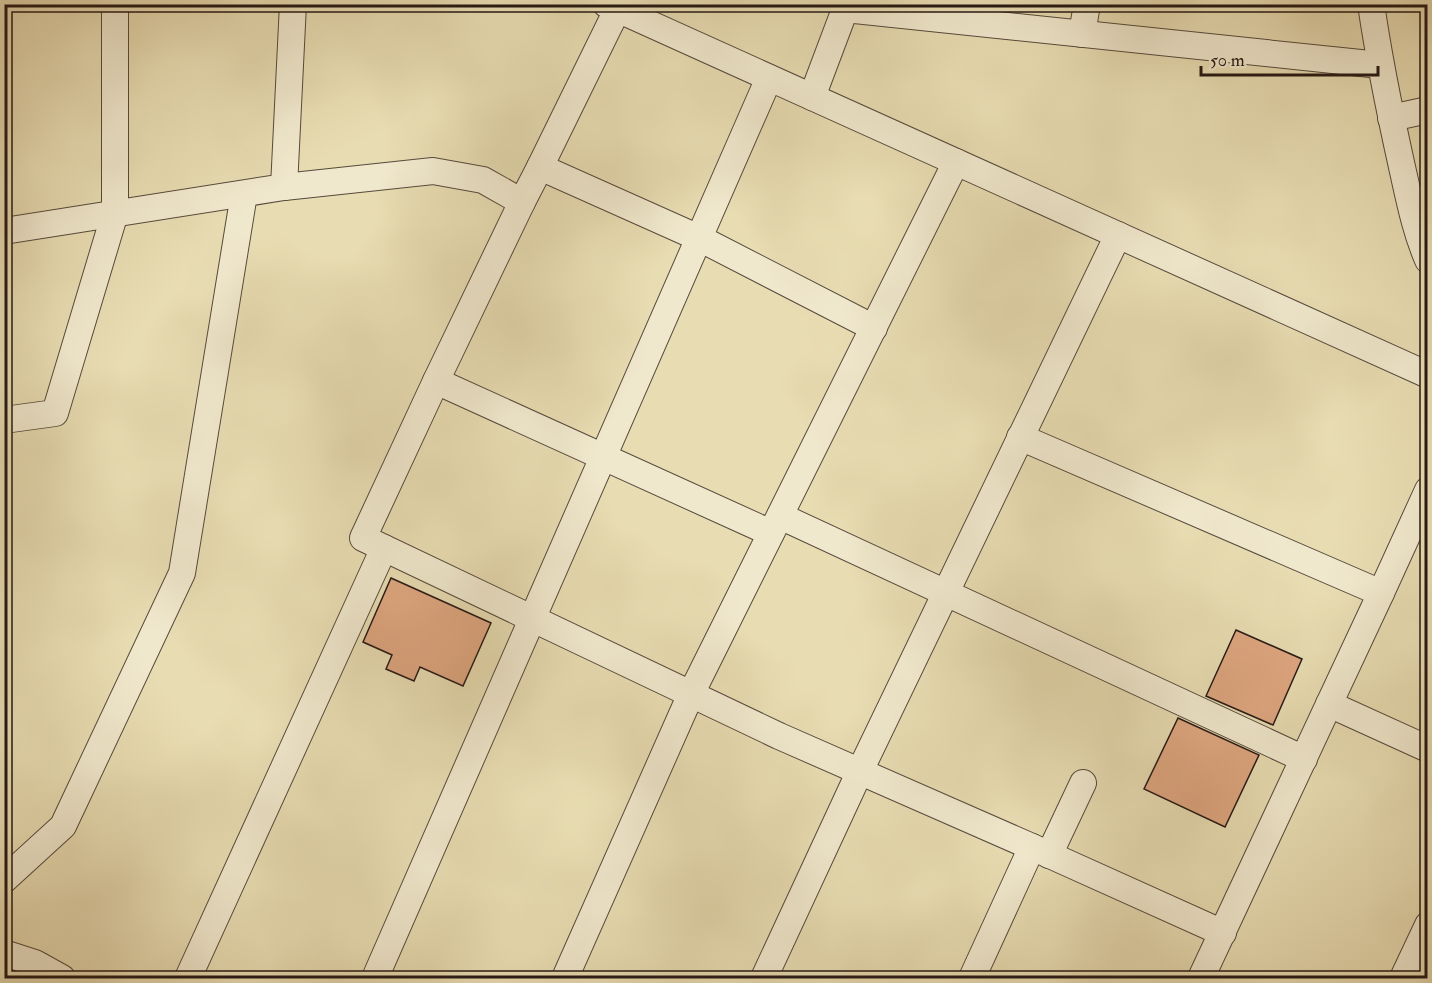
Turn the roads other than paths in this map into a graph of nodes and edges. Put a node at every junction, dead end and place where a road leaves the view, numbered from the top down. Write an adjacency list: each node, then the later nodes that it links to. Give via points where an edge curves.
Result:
1 (116, 4): 18 (street)
2 (293, 4): 15 (street)
3 (1087, 4): 7 (street)
4 (1371, 4): 8 (street)
5 (612, 7): 9 (street); 14 (street)
6 (846, 7): 7 (street); 10 (street)
7 (1082, 34): 8 (street)
8 (1380, 64): 12 (street)
9 (770, 78): 10 (street); 22 (street)
10 (812, 97): 13 (street)
11 (1428, 110): 12 (street)
12 (1391, 118): 19 (street)
13 (956, 162): 21 (street); 24 (street)
14 (540, 167): 17 (street); 22 (street)
15 (284, 188): 16 (street); 17 (street, via 433,171 483,180)
16 (244, 194): 18 (street); 43 (street, via 182,573 63,826)
17 (522, 202): 26 (street)
18 (115, 213): 20 (street); 27 (street, via 55,413)
19 (1420, 217): 23 (street)
20 (4, 231)
21 (1118, 235): 25 (street); 28 (street)
22 (699, 238): 24 (street); 29 (street)
23 (1428, 260)
24 (874, 328): 31 (street)
25 (1428, 375)
26 (436, 381): 29 (street); 32 (street, via 363,538)
27 (4, 420)
28 (1020, 437): 33 (street); 34 (street)
29 (604, 457): 31 (street); 35 (street)
30 (1428, 490): 34 (street)
31 (776, 524): 33 (street); 36 (street)
32 (384, 548): 35 (street); 49 (street)
33 (946, 592): 39 (street); 40 (street)
34 (1382, 593): 37 (street)
35 (533, 620): 36 (street); 50 (street)
36 (691, 694): 40 (street); 51 (street)
37 (1329, 704): 38 (street); 39 (street)
38 (1428, 749)
39 (1304, 759): 45 (street)
40 (860, 771): 42 (street); 52 (street)
41 (1083, 783): 42 (street)
42 (1041, 851): 45 (street); 53 (street)
43 (4, 880)
44 (1428, 925): 47 (street)
45 (1223, 933): 54 (street)
46 (4, 953): 48 (street, via 35,963)
47 (1415, 965)
48 (62, 978)
49 (188, 978)
50 (375, 978)
51 (565, 978)
52 (764, 978)
53 (972, 978)
54 (1201, 978)

